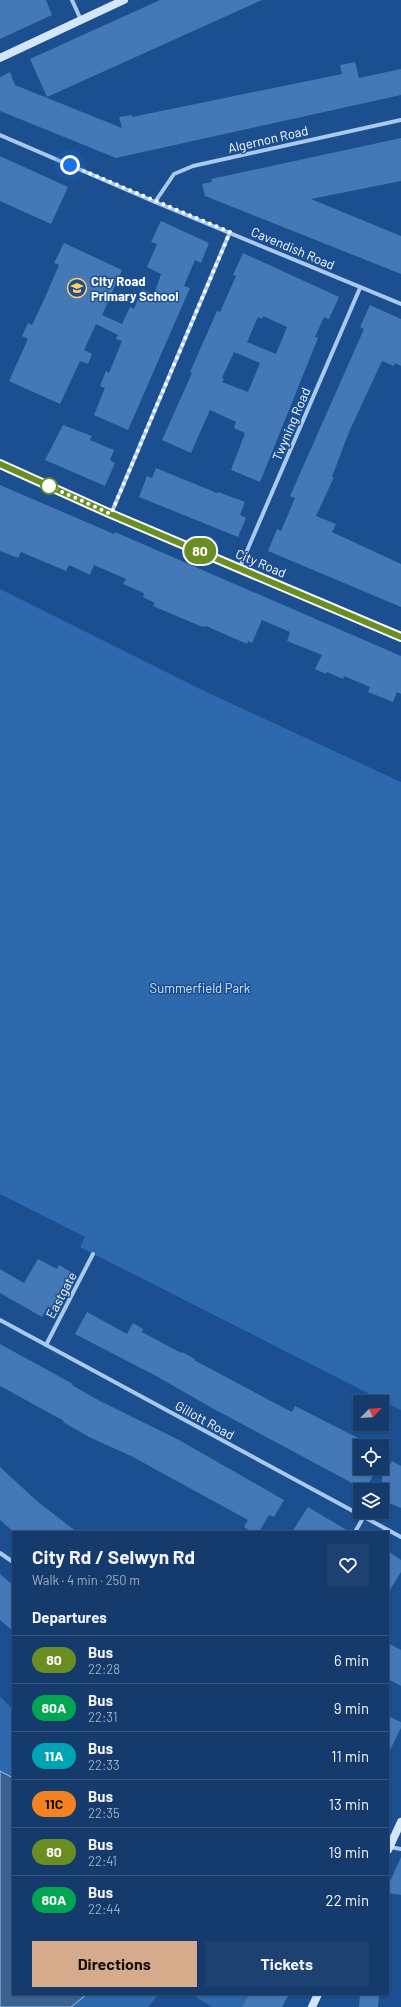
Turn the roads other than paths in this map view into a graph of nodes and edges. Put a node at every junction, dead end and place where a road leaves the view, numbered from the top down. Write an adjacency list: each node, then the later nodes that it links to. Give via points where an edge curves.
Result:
1 (72, 0): 3 (street)
2 (124, 0): 3 (main road)
3 (81, 20): 4 (main road)
4 (0, 58)
5 (401, 120): 7 (street, Algernon Road, via 193,166 174,174)
6 (0, 135): 7 (street, Cavendish Road)
7 (155, 202): 8 (street, Cavendish Road)
8 (230, 232): 9 (street, Cavendish Road); 12 (street)
9 (360, 288): 10 (street, Cavendish Road); 13 (street, Twyning Road)
10 (401, 304)
11 (0, 464): 12 (main road, City Road)
12 (111, 514): 13 (main road, City Road)
13 (240, 568): 14 (main road, City Road)
14 (401, 637)
15 (93, 1254): 17 (street, Eastgate)
16 (0, 1320): 17 (street, Gillott Road)
17 (46, 1345): 18 (street, Gillott Road)
18 (353, 1513)
19 (362, 1519): 21 (street)
20 (365, 1519): 22 (street, Gillott Road)
21 (356, 1531)
22 (401, 1537)
23 (0, 1553): 24 (street)
24 (12, 1561)
25 (401, 1822): 26 (main road)
26 (389, 1846)
27 (389, 1848): 28 (street)
28 (401, 1849)
29 (318, 1995): 30 (main road)
30 (312, 2007)

